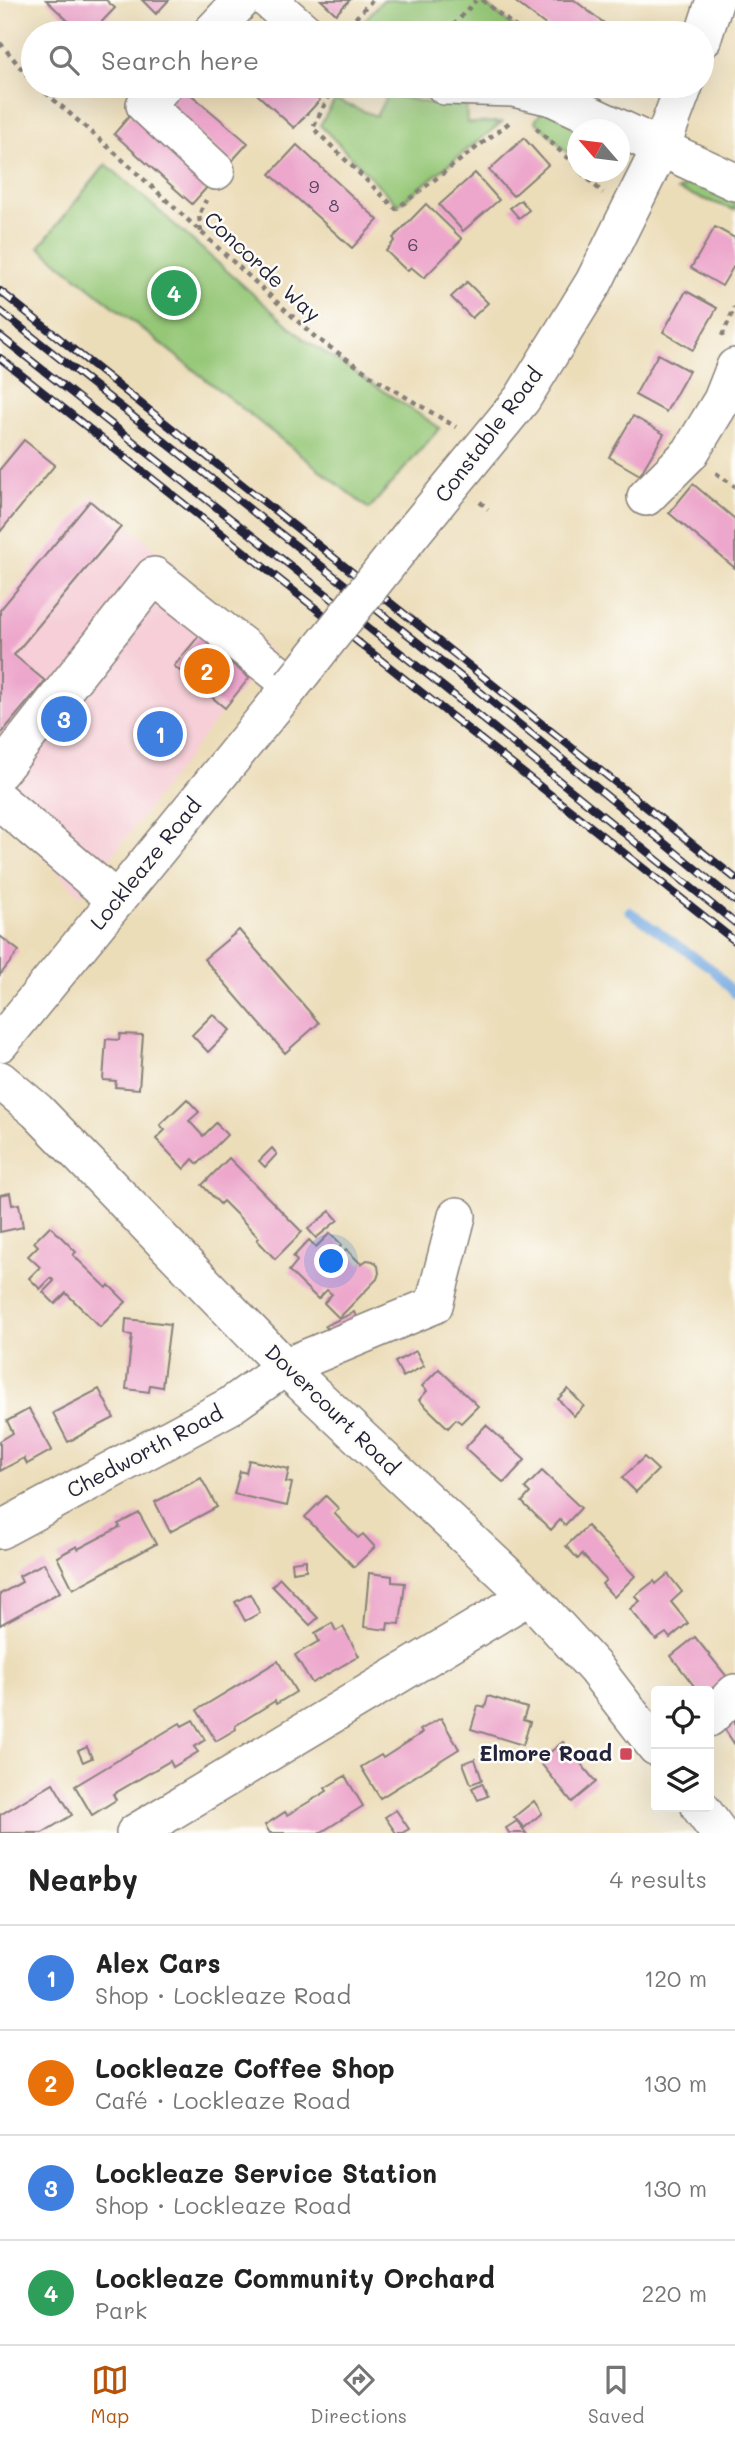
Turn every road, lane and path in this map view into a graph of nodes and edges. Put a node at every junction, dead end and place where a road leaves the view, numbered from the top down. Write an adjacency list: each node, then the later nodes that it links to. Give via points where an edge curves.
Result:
1 (242, 0): 7 (street)
2 (268, 0): 8 (street)
3 (372, 0): 9 (path)
4 (476, 0): 10 (path)
5 (482, 0): 11 (path)
6 (715, 0): 12 (street)
7 (222, 21)
8 (292, 21)
9 (353, 21)
10 (458, 21)
11 (508, 21)
12 (708, 21)
13 (0, 43): 14 (path)
14 (21, 68)
15 (52, 98): 27 (path, Concorde Way, via 315,337)
16 (152, 98): 24 (street, via 145,105)
17 (328, 98): 20 (path, via 313,128 396,209)
18 (554, 98): 22 (street)
19 (680, 98): 22 (street, Constable Road)
20 (511, 122)
21 (531, 123): 23 (path)
22 (661, 148): 25 (street); 27 (street, Constable Road, via 594,282 522,399)
23 (567, 157)
24 (216, 171)
25 (735, 181)
26 (735, 367): 28 (street, via 722,400 690,453)
27 (483, 446): 29 (street, Constable Road, bridge)
28 (646, 497)
29 (292, 685): 30 (street, via 154,576); 32 (street, Lockleaze Road)
30 (0, 771)
31 (0, 801): 32 (street)
32 (116, 901): 33 (street, Lockleaze Road)
33 (0, 1044)
34 (0, 1080): 36 (street, Dovercourt Road, via 37,1111)
35 (457, 1216): 36 (street, Chedworth Road, via 434,1305)
36 (285, 1367): 37 (street, Chedworth Road, via 230,1406); 38 (street, Dovercourt Road)
37 (0, 1530)
38 (529, 1596): 41 (street, Dovercourt Road, via 596,1668); 43 (street)
39 (735, 1693): 40 (street)
40 (714, 1713)
41 (651, 1740)
42 (704, 1812): 44 (street)
43 (135, 1833)
44 (719, 1833)

